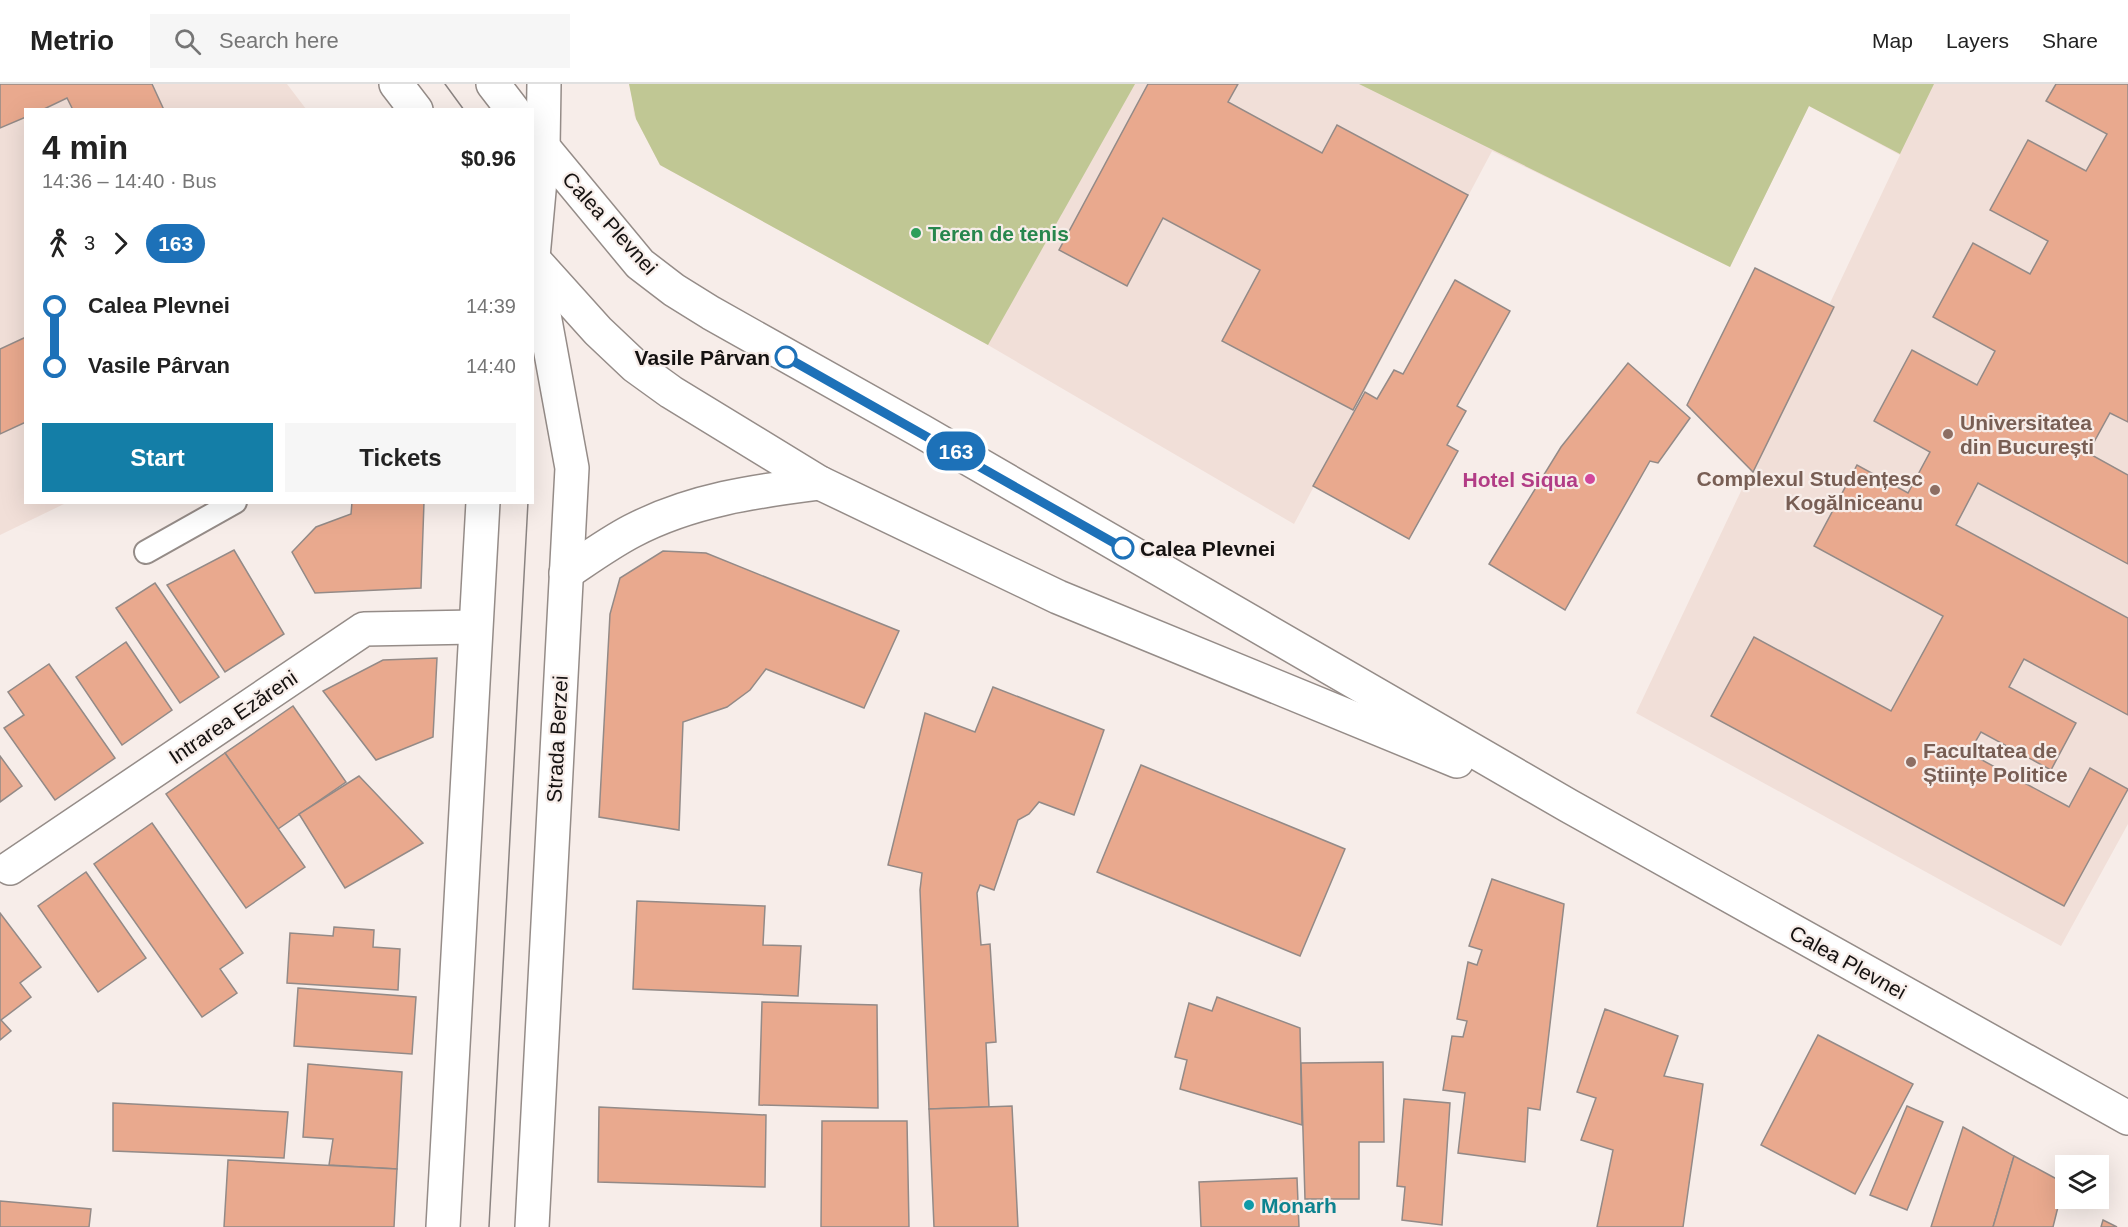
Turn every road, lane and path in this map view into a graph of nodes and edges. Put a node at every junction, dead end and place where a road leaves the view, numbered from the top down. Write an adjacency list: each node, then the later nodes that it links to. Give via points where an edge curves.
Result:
1 (396, 84): 4 (main road)
2 (493, 84): 5 (main road)
3 (544, 84): 6 (main road, Strada Berzei)
4 (414, 108)
5 (511, 108)
6 (538, 141): 7 (main road, Strada Berzei); 16 (main road, Calea Plevnei, via 640,264 674,290)
7 (534, 238)
8 (534, 263): 10 (main road, Calea Plevnei, via 635,366)
9 (534, 267): 14 (main road, Strada Berzei, via 572,468)
10 (820, 483): 14 (main road, via 755,491 687,508 632,531); 16 (main road, Calea Plevnei, via 1058,597)
11 (232, 504): 13 (lane)
12 (483, 504): 15 (main road)
13 (146, 552)
14 (566, 573): 20 (main road, Strada Berzei)
15 (475, 627): 17 (main road, Intrarea Ezăreni, via 364,629); 19 (main road)
16 (1569, 806): 18 (main road, Calea Plevnei)
17 (10, 868)
18 (2128, 1118)
19 (443, 1227)
20 (532, 1227)

